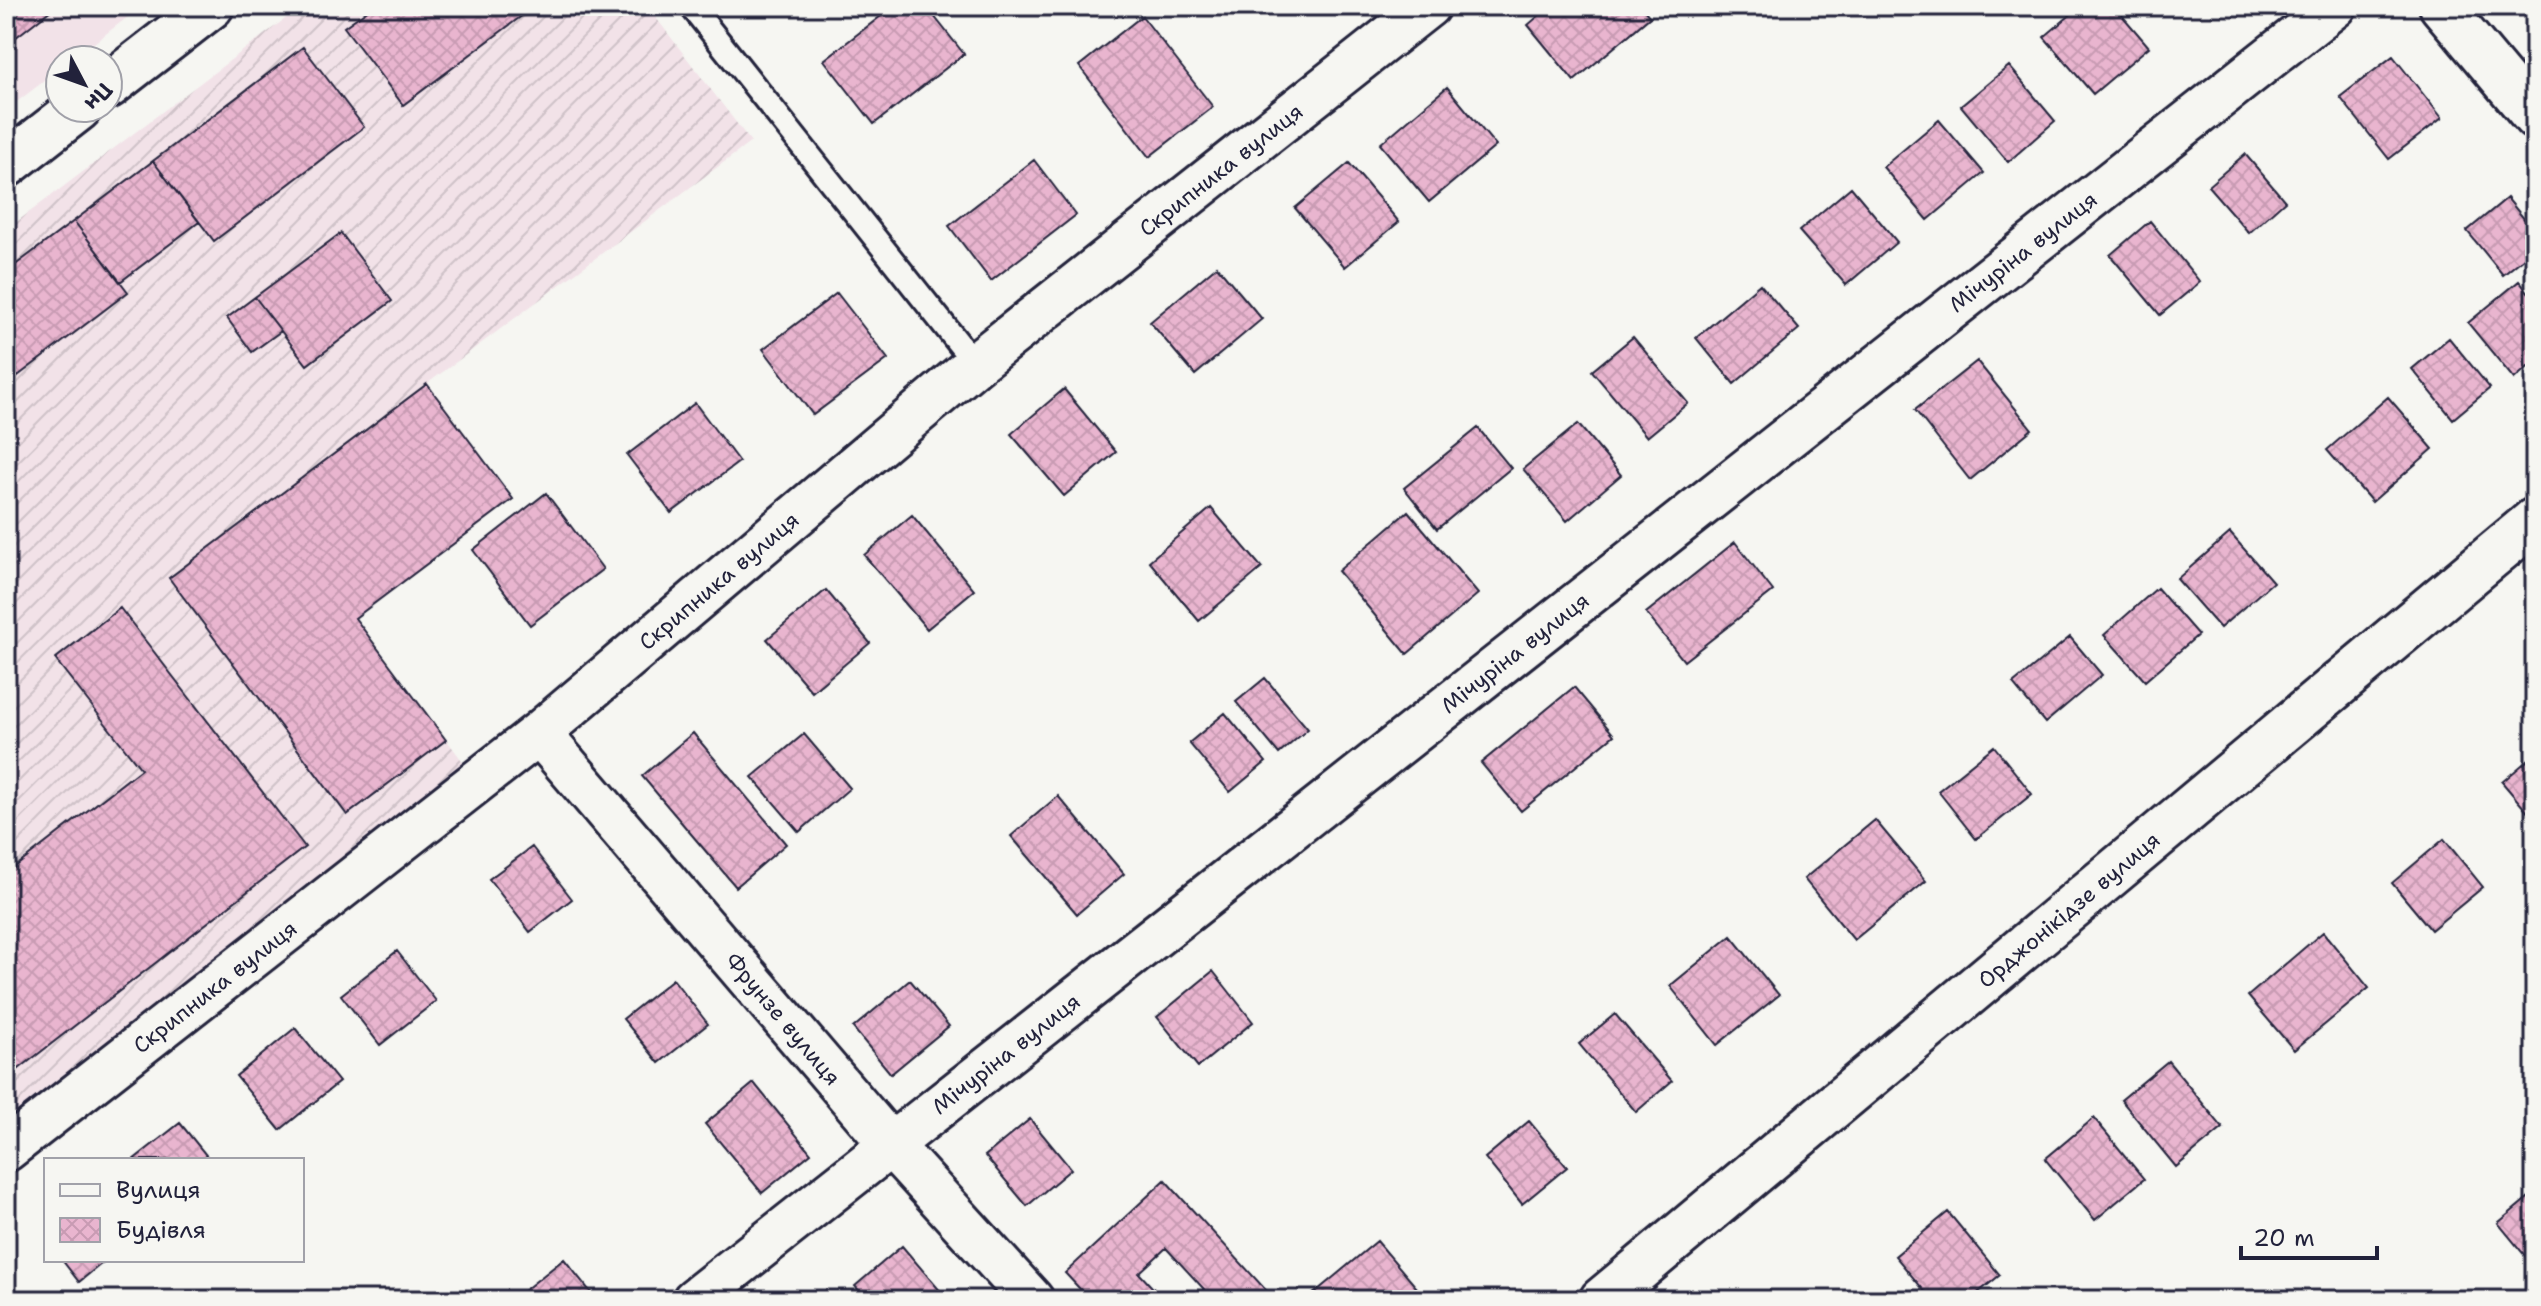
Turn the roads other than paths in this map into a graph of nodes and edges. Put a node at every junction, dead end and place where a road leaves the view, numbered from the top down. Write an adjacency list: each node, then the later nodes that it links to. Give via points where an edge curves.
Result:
1 (211, 6): 6 (main road)
2 (691, 6): 10 (lane)
3 (1428, 6): 10 (street, Скрипника вулиця)
4 (2335, 6): 13 (street, Мічуріна вулиця)
5 (2441, 6): 7 (street)
6 (124, 74)
7 (2535, 118)
8 (59, 124): 9 (main road)
9 (6, 165)
10 (975, 364): 12 (street, Скрипника вулиця)
11 (2535, 520): 17 (main road, Орджонікідзе вулиця)
12 (539, 733): 13 (street, Фрунзе вулиця); 14 (street, Скрипника вулиця)
13 (891, 1145): 15 (street, Мічуріна вулиця); 16 (street, Фрунзе вулиця)
14 (6, 1150)
15 (694, 1300)
16 (1032, 1300)
17 (1602, 1300)

